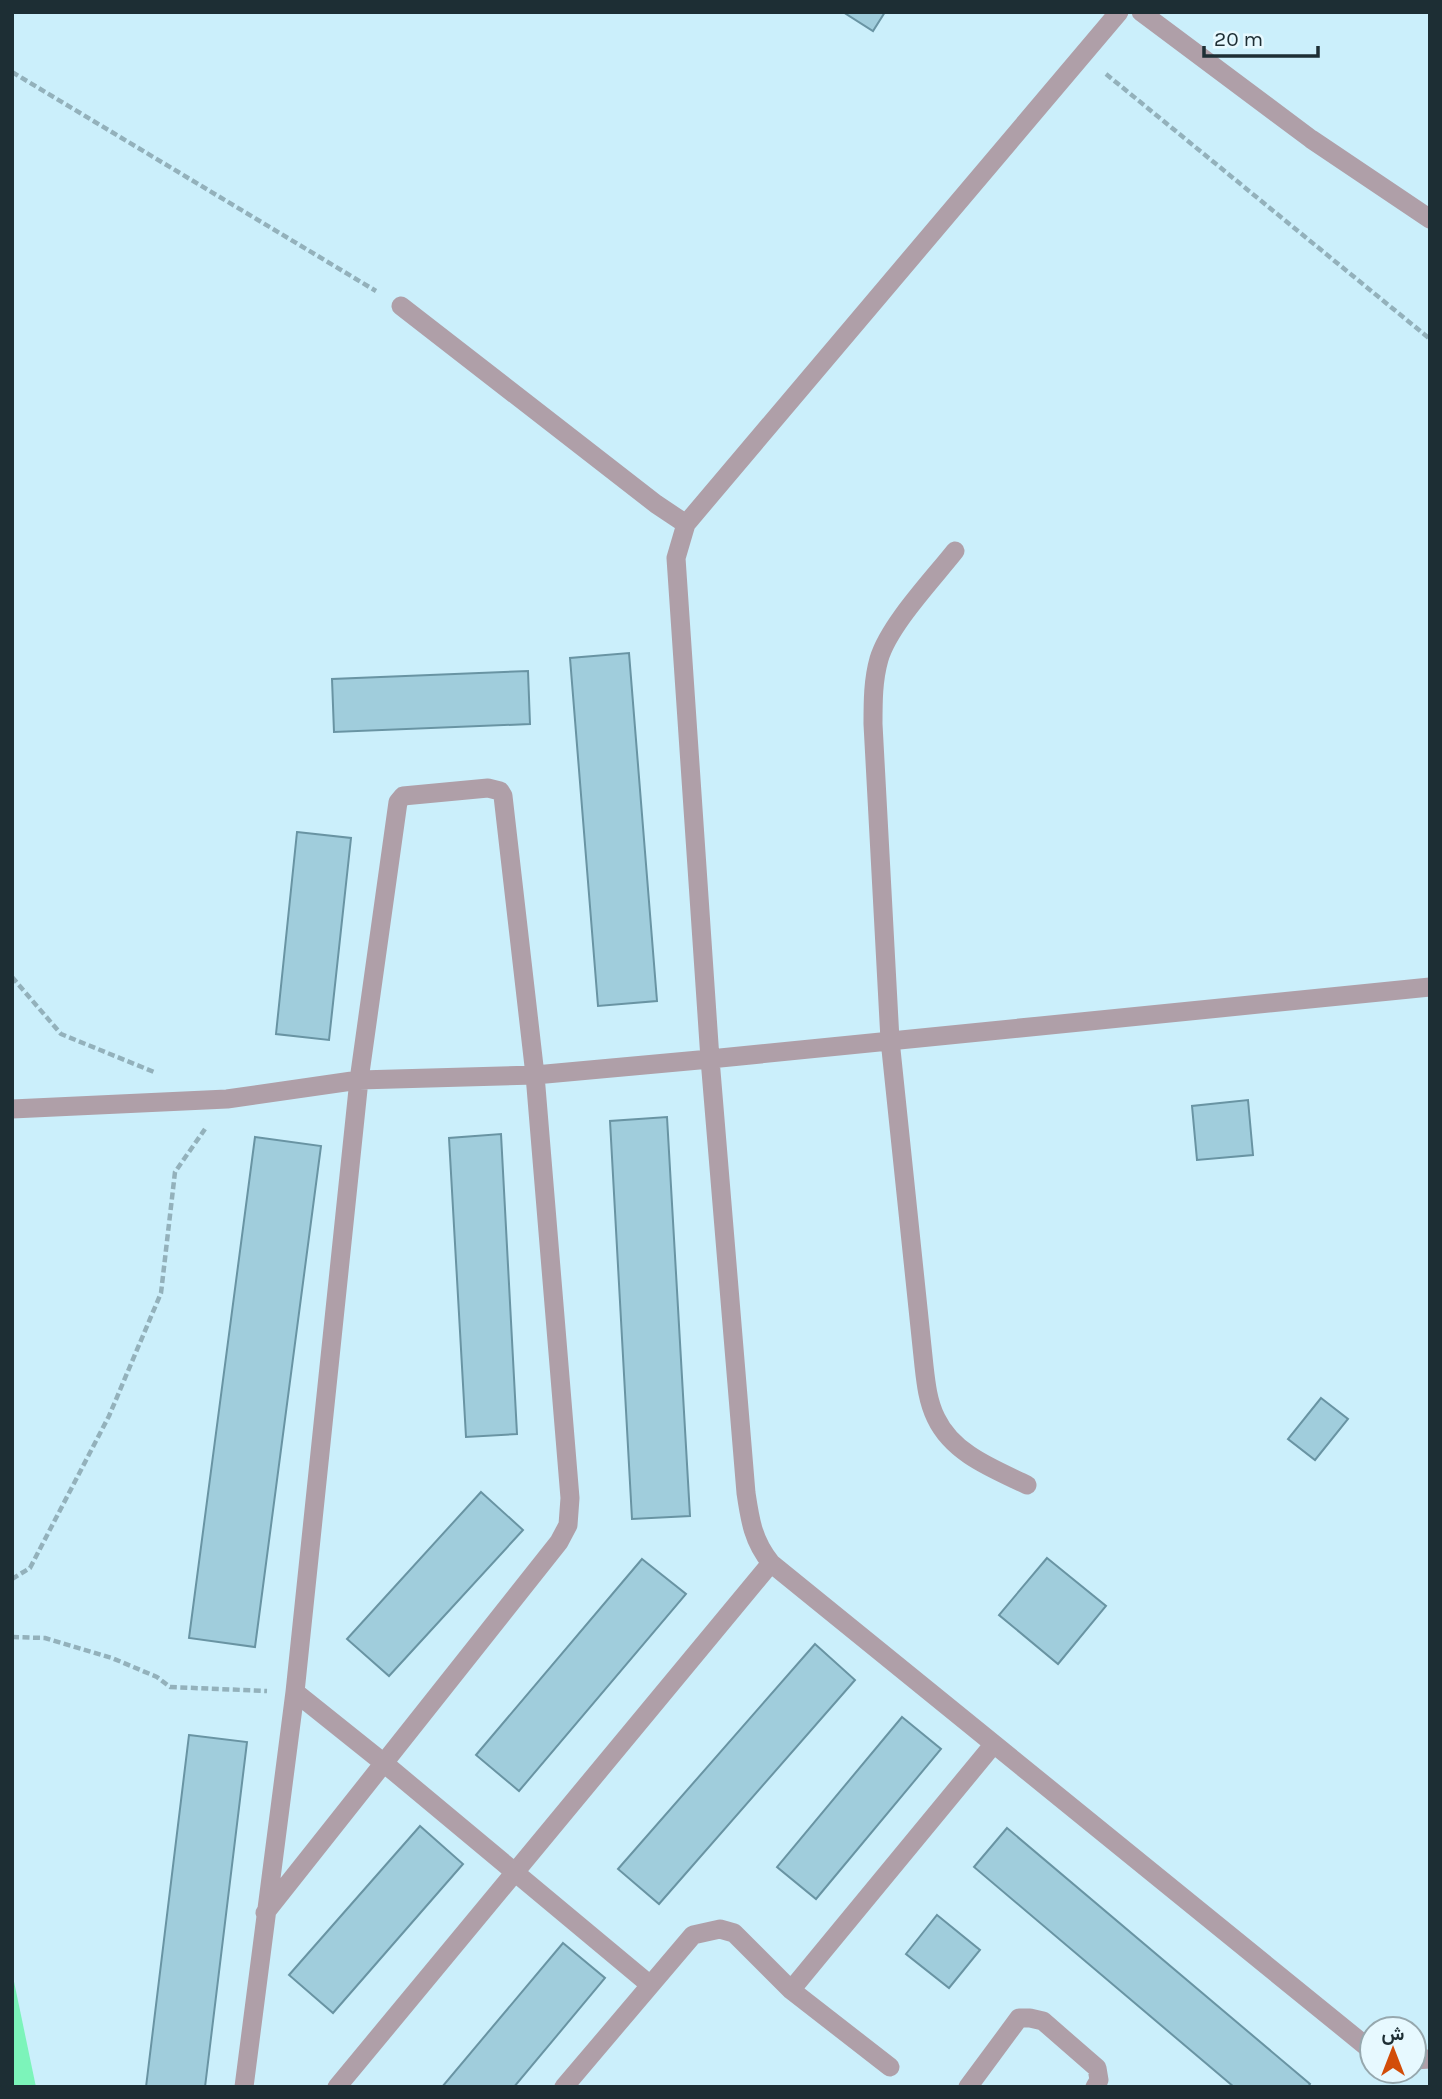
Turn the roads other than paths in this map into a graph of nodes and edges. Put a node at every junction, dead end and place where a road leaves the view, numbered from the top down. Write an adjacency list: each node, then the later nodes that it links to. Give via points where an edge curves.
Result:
1 (1119, 12): 5 (street)
2 (1142, 12): 3 (street, via 1311,139)
3 (1430, 219)
4 (401, 306): 5 (street)
5 (686, 524): 9 (street, via 676,558)
6 (955, 551): 8 (street, via 894,629 880,656 873,687)
7 (1430, 987): 8 (street)
8 (890, 1040): 9 (street); 13 (street, via 929,1399 937,1421 957,1445 979,1462)
9 (710, 1059): 10 (street); 14 (street, via 746,1493 758,1548)
10 (535, 1075): 11 (street); 11 (street, via 503,796 488,788 404,796 398,802); 17 (street, via 570,1498 568,1525)
11 (359, 1080): 12 (street, via 226,1099); 15 (street)
12 (12, 1109)
13 (1027, 1485)
14 (771, 1563): 16 (street); 18 (street)
15 (295, 1692): 17 (street); 19 (street)
16 (993, 1745): 21 (street); 22 (street)
17 (385, 1764): 18 (street); 19 (street)
18 (515, 1871): 20 (street); 25 (street)
19 (265, 1913): 24 (street)
20 (649, 1984): 21 (street, via 693,1935 720,1929 734,1933); 26 (street)
21 (791, 1990): 23 (street)
22 (1358, 2039)
23 (890, 2067)
24 (244, 2087)
25 (337, 2087)
26 (564, 2087)
27 (968, 2087): 28 (street, via 1019,2018 1030,2018 1043,2021 1097,2068)
28 (1095, 2087)

